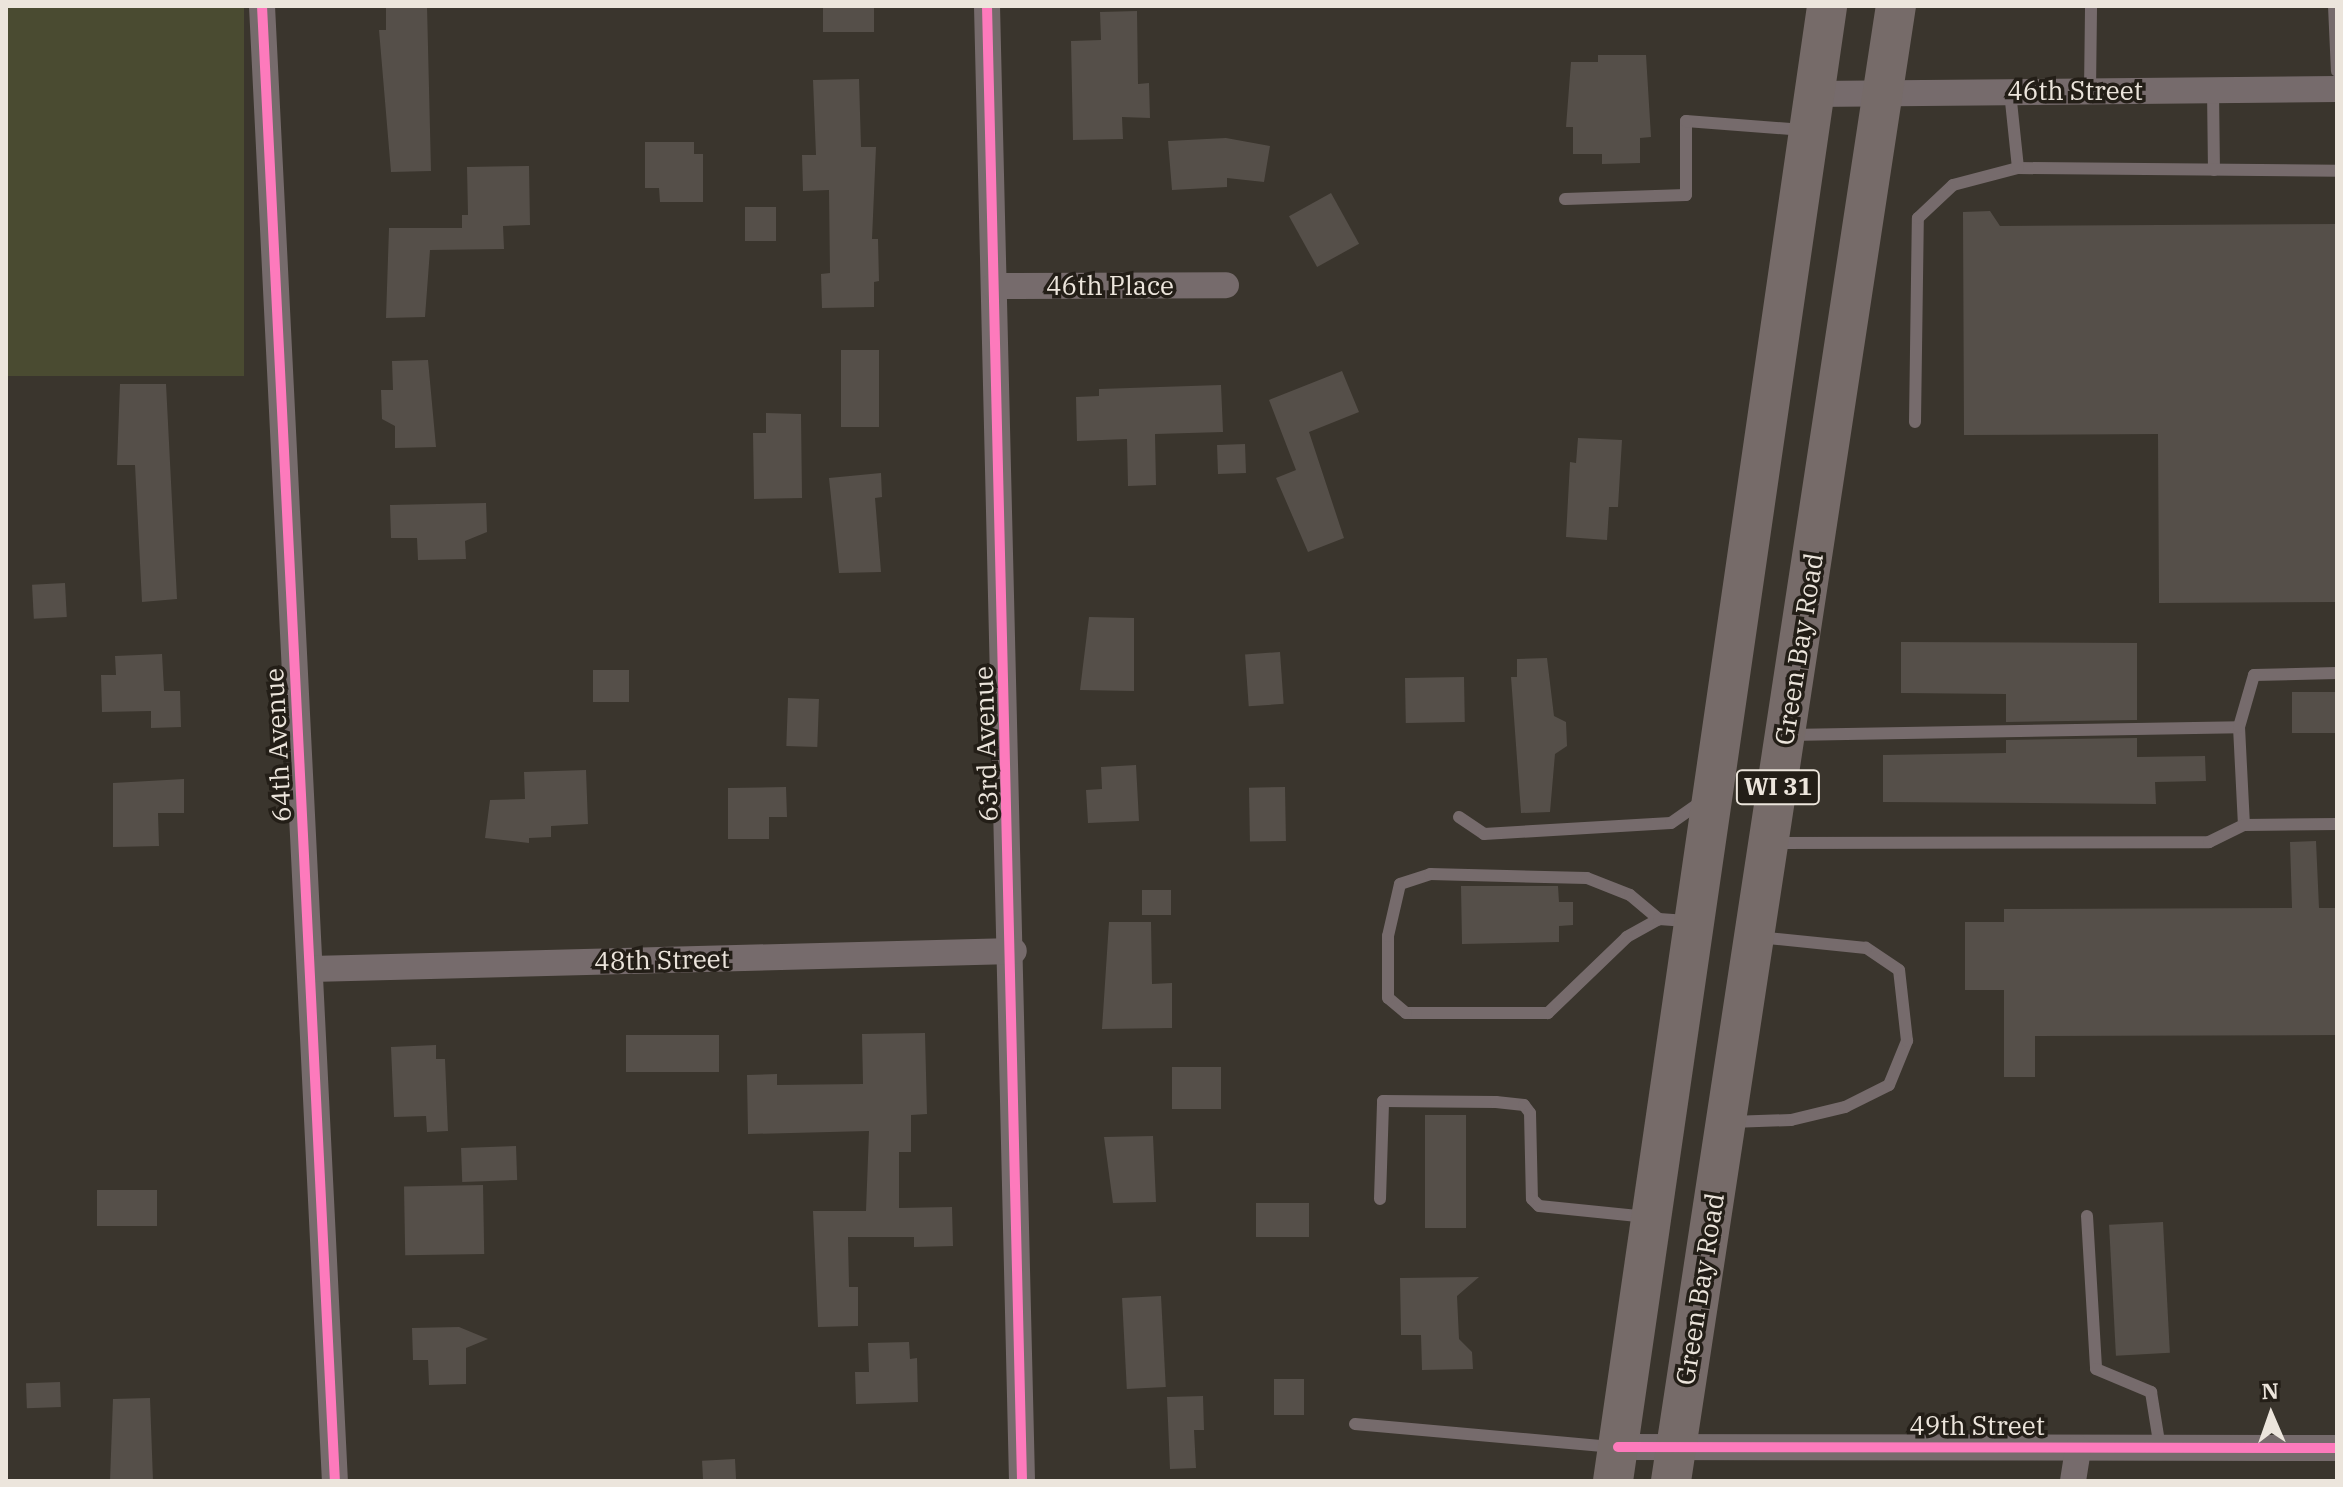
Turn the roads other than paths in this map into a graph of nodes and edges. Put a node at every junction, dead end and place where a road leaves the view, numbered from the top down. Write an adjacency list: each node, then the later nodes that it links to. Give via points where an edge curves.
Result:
1 (262, 6): 32 (street, 64th Avenue)
2 (987, 6): 19 (street, 63rd Avenue)
3 (1827, 6): 13 (main road, WI 31)
4 (1896, 6): 12 (main road, Green Bay Road / WI 31)
5 (2091, 6): 10 (lane)
6 (2334, 6): 7 (lane)
7 (2337, 71)
8 (2337, 89): 9 (street, 46th Street)
9 (2213, 90): 10 (street, 46th Street); 15 (lane)
10 (2090, 91): 11 (street, 46th Street)
11 (2010, 92): 12 (street, 46th Street); 14 (lane)
12 (1884, 93): 13 (street, 46th Street); 23 (main road, Green Bay Road / WI 31)
13 (1810, 112): 17 (lane, via 1686,121 1686,195); 24 (main road, WI 31)
14 (2018, 168): 15 (lane); 20 (lane, via 1953,185 1918,218)
15 (2214, 170): 16 (lane)
16 (2337, 171)
17 (1565, 199)
18 (1226, 285): 19 (street, 46th Place)
19 (994, 286): 31 (street, 63rd Avenue)
20 (1915, 422)
21 (2337, 673): 22 (lane, via 2254,675)
22 (2239, 727): 23 (lane); 27 (lane)
23 (1786, 735): 28 (main road, Green Bay Road / WI 31)
24 (1710, 795): 25 (lane, via 1671,823 1484,834); 29 (main road, WI 31)
25 (1459, 817)
26 (2337, 824): 27 (lane)
27 (2244, 825): 28 (lane, via 2209,842 1833,847)
28 (1769, 843): 30 (main road, Green Bay Road / WI 31)
29 (1676, 920): 29 (lane, via 1587,878 1430,874 1400,884 1388,936 1388,998 1406,1013 1548,1013 1627,937); 36 (main road, WI 31)
30 (1755, 937): 33 (main road, Green Bay Road / WI 31); 33 (lane, via 1866,948 1899,970 1907,1041 1889,1085 1845,1107 1791,1120)
31 (1014, 951): 32 (street, 48th Street); 44 (street, 63rd Avenue)
32 (311, 969): 43 (street, 64th Avenue)
33 (1726, 1122): 42 (main road, Green Bay Road / WI 31)
34 (1380, 1199): 36 (lane, via 1383,1101 1496,1102 1524,1105 1530,1113 1532,1199 1539,1206)
35 (2087, 1216): 39 (lane, via 2096,1369 2151,1392)
36 (1651, 1217): 41 (main road, WI 31)
37 (1355, 1424): 41 (lane)
38 (2078, 1448): 39 (street, 49th Street); 42 (street, 49th Street); 45 (street)
39 (2160, 1448): 40 (street, 49th Street)
40 (2337, 1448)
41 (1615, 1464): 42 (street, 49th Street)
42 (1674, 1464)
43 (335, 1481)
44 (1022, 1481)
45 (2073, 1481)

